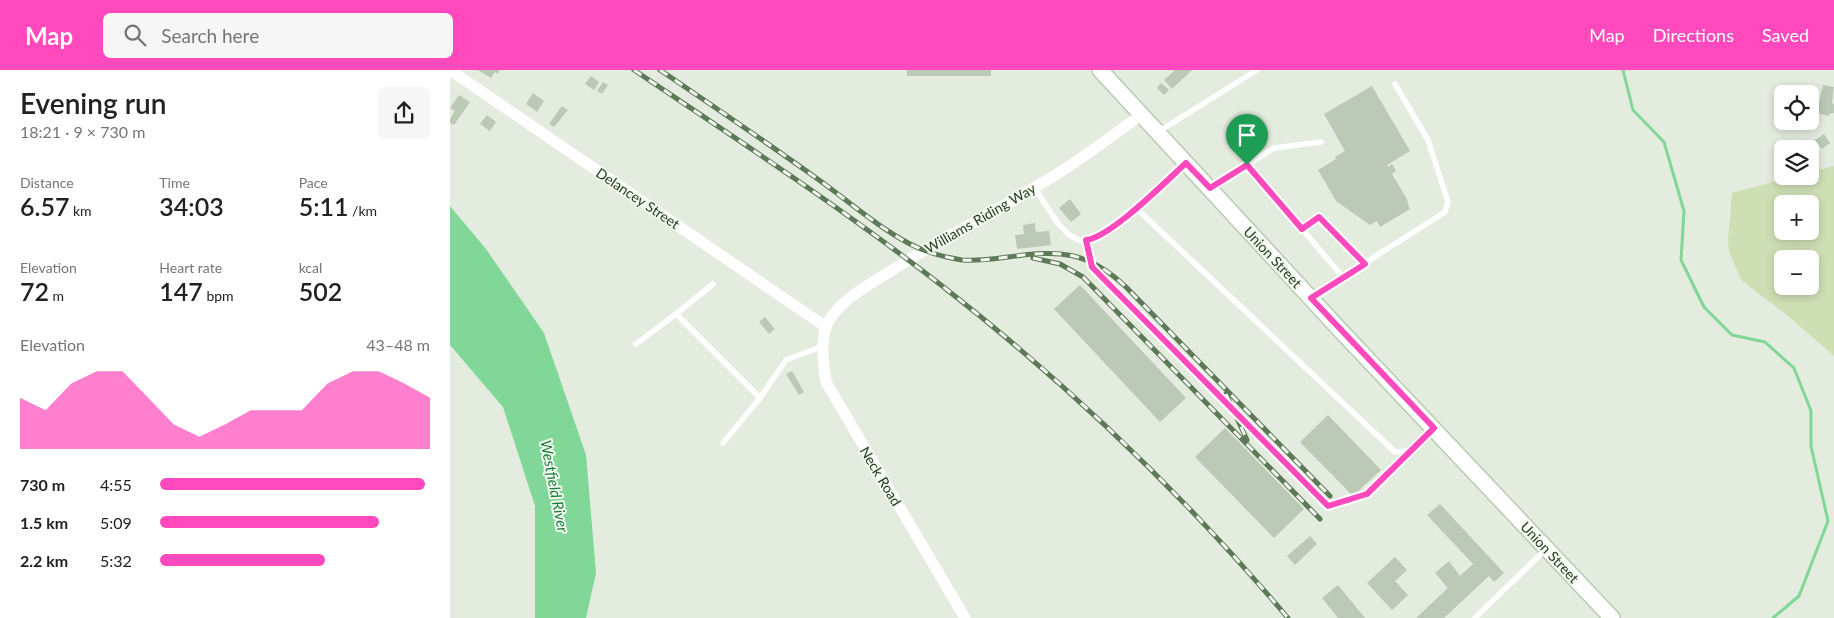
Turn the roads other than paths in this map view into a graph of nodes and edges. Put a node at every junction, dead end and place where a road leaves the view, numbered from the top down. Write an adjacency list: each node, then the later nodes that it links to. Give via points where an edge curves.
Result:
1 (450, 70): 20 (street, Delancey Street)
2 (1100, 70): 5 (main road, Union Street)
3 (1257, 70): 6 (lane)
4 (1395, 84): 15 (lane, via 1428,140 1448,202 1445,212)
5 (1142, 115): 6 (main road, Union Street); 10 (street, Williams Riding Way)
6 (1158, 132): 8 (main road, Union Street)
7 (1321, 142): 9 (lane, via 1274,148)
8 (1186, 163): 11 (main road, Union Street); 12 (lane)
9 (1247, 165): 11 (lane); 13 (lane)
10 (1034, 187): 14 (lane, via 1069,235); 20 (street, Williams Riding Way, via 870,284 844,303)
11 (1210, 188): 18 (main road, Union Street)
12 (1136, 208): 14 (lane, via 1116,226); 26 (lane, via 1395,452)
13 (1302, 229): 15 (lane, via 1319,217); 16 (lane)
14 (1086, 240): 26 (lane, via 1092,267 1328,506 1367,494)
15 (1365, 264): 16 (lane)
16 (1344, 277): 18 (lane)
17 (713, 284): 19 (lane)
18 (1311, 298): 24 (main road, Union Street)
19 (676, 314): 21 (lane); 23 (lane)
20 (826, 327): 22 (street, Neck Road)
21 (636, 344)
22 (823, 346): 23 (lane, via 786,360); 28 (street, Neck Road, via 826,382)
23 (760, 398): 25 (lane)
24 (1434, 428): 26 (lane); 27 (main road, Union Street)
25 (723, 442)
26 (1410, 451)
27 (1546, 548): 29 (lane); 30 (main road, Union Street)
28 (965, 618)
29 (1475, 618)
30 (1612, 618)

